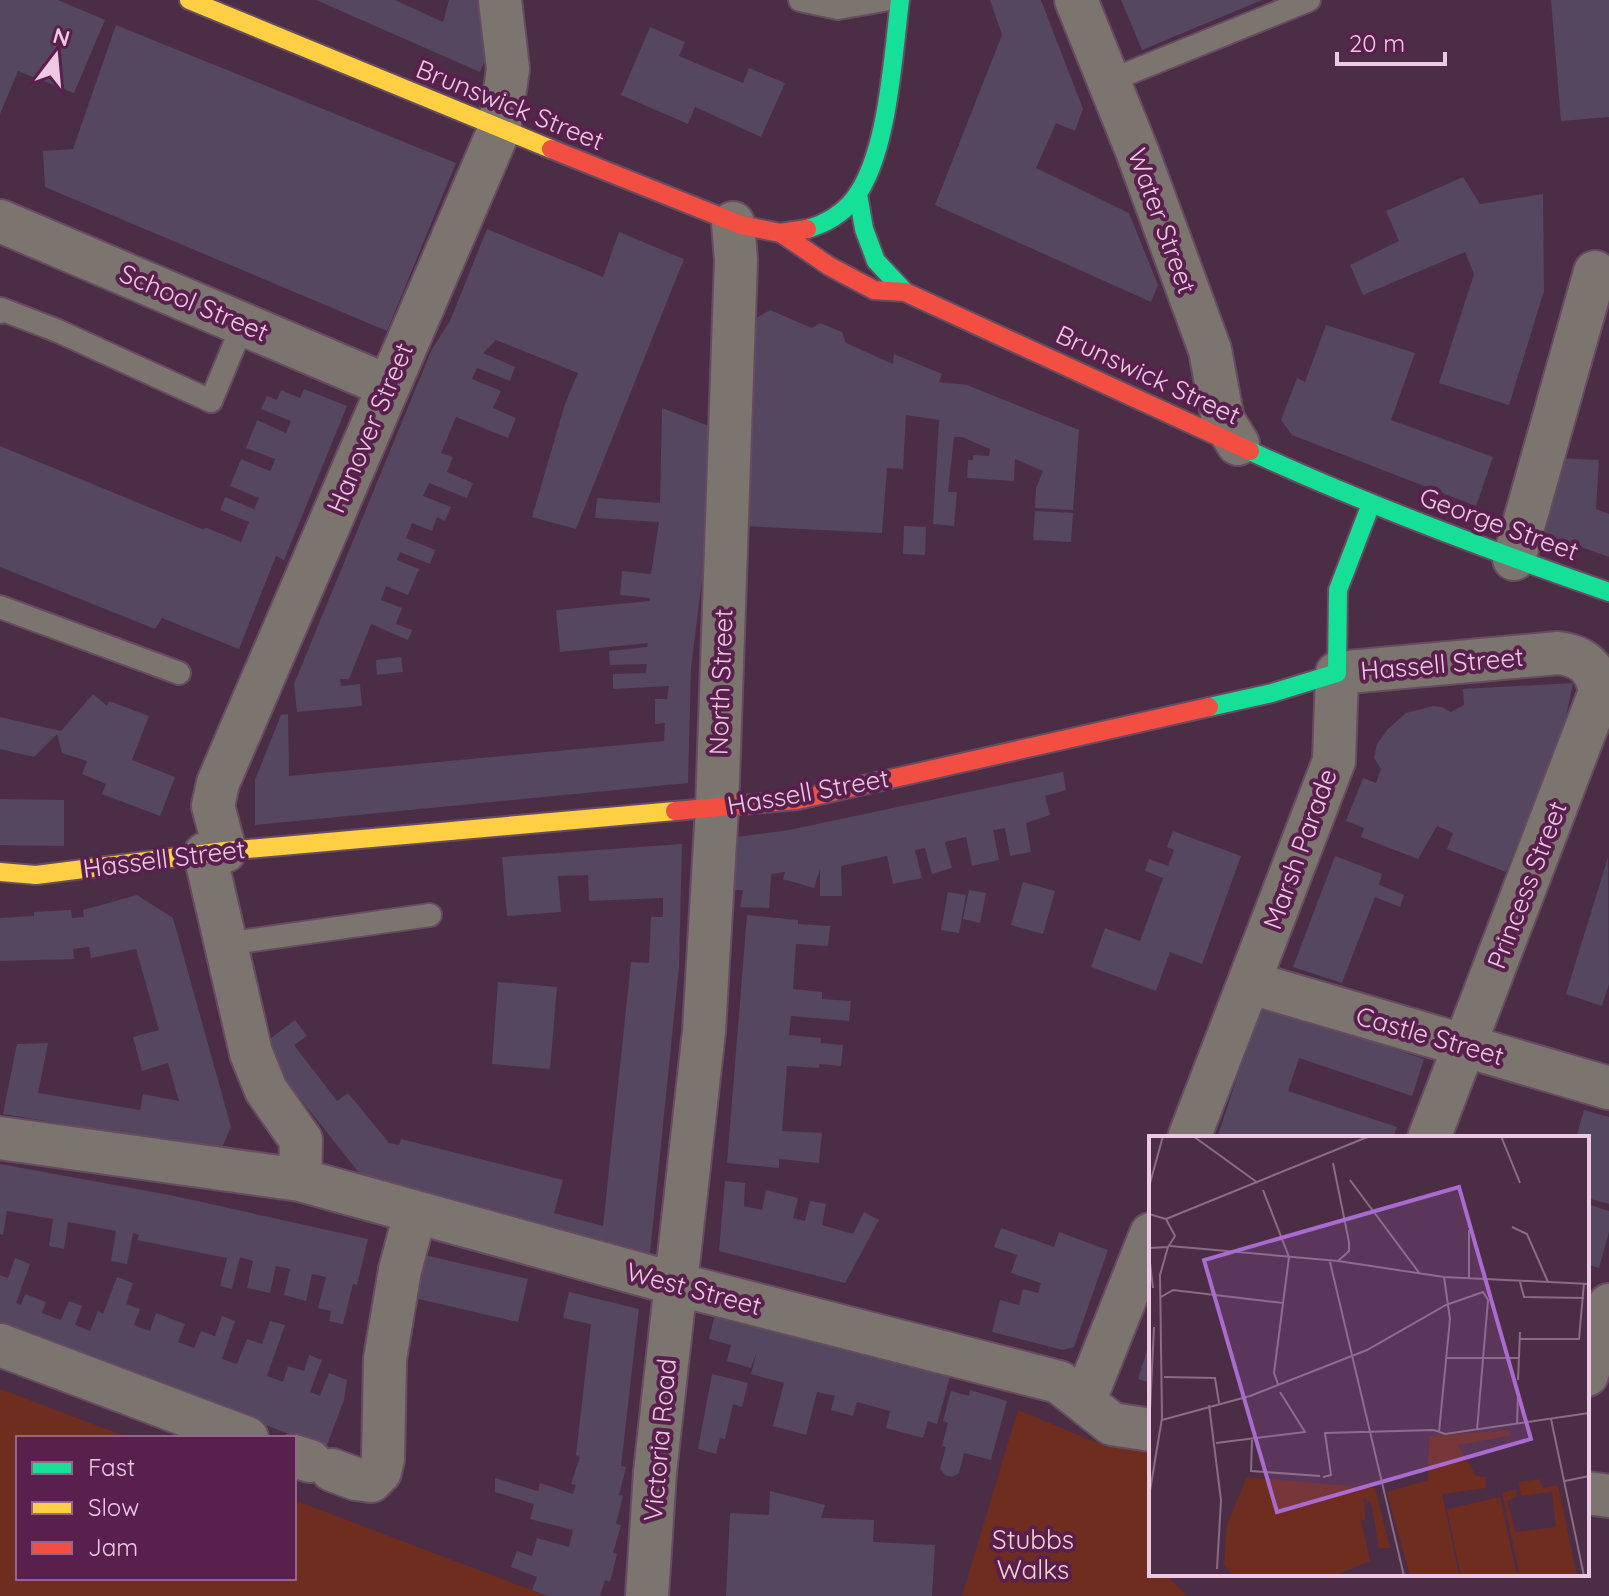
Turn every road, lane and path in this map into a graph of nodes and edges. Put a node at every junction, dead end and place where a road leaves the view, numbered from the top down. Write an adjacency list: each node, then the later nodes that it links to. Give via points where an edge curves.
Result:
1 (189, 0): 9 (main road, Brunswick Street)
2 (500, 0): 9 (street, Hanover Street, via 508,69)
3 (800, 0): 4 (lane, via 838,8)
4 (884, 0)
5 (900, 0): 10 (main road, via 877,140)
6 (1076, 0): 8 (street, Water Street)
7 (1309, 0): 8 (lane)
8 (1109, 81): 19 (street, Water Street, via 1210,350 1223,420)
9 (499, 130): 12 (main road, Brunswick Street); 18 (street, Hanover Street)
10 (858, 194): 13 (main road, Brunswick Street, via 818,226); 15 (main road, via 876,261)
11 (0, 221): 17 (street, School Street)
12 (733, 223): 13 (main road, Brunswick Street); 27 (street, North Street, via 736,275)
13 (781, 233): 15 (main road, via 874,290)
14 (1602, 265): 21 (street)
15 (905, 292): 19 (main road, Brunswick Street)
16 (0, 312): 17 (lane, via 58,331 211,401)
17 (243, 324): 18 (street, School Street)
18 (388, 386): 28 (street, Hanover Street, via 218,783 213,806)
19 (1238, 444): 20 (main road, Brunswick Street)
20 (1371, 504): 21 (main road, George Street); 26 (main road, Marsh Parade, via 1338,590)
21 (1514, 559): 22 (main road, George Street)
22 (1609, 592)
23 (0, 607): 25 (lane)
24 (1558, 653): 26 (street, Hassell Street); 33 (street, Princess Street, via 1588,663 1600,692)
25 (179, 673)
26 (1337, 673): 27 (main road, Hassell Street, via 1272,693 797,800); 32 (street, Marsh Parade, via 1334,761)
27 (717, 808): 28 (main road, Hassell Street); 41 (street, North Street, via 704,1031)
28 (215, 853): 29 (main road, Hassell Street, via 36,875); 31 (street)
29 (0, 872)
30 (430, 915): 31 (lane)
31 (225, 944): 38 (street, via 251,1053 266,1090 301,1140)
32 (1251, 983): 33 (street, Castle Street); 35 (street, Marsh Parade)
33 (1464, 1047): 34 (street, Castle Street); 36 (street, Princess Street)
34 (1609, 1088)
35 (1190, 1136)
36 (1430, 1136)
37 (0, 1138): 38 (street, West Street)
38 (300, 1180): 39 (street, West Street)
39 (415, 1214): 41 (street, West Street); 48 (street, via 385,1359 380,1472 371,1481 356,1479)
40 (1149, 1239): 45 (street)
41 (676, 1284): 45 (street, West Street, via 1059,1382); 51 (street, Victoria Road)
42 (1607, 1311): 44 (street)
43 (0, 1345): 47 (street)
44 (1589, 1369)
45 (1084, 1402): 46 (street, West Street, via 1112,1424)
46 (1149, 1430)
47 (242, 1436)
48 (312, 1462)
49 (1589, 1493): 50 (street)
50 (1609, 1496)
51 (647, 1596)

